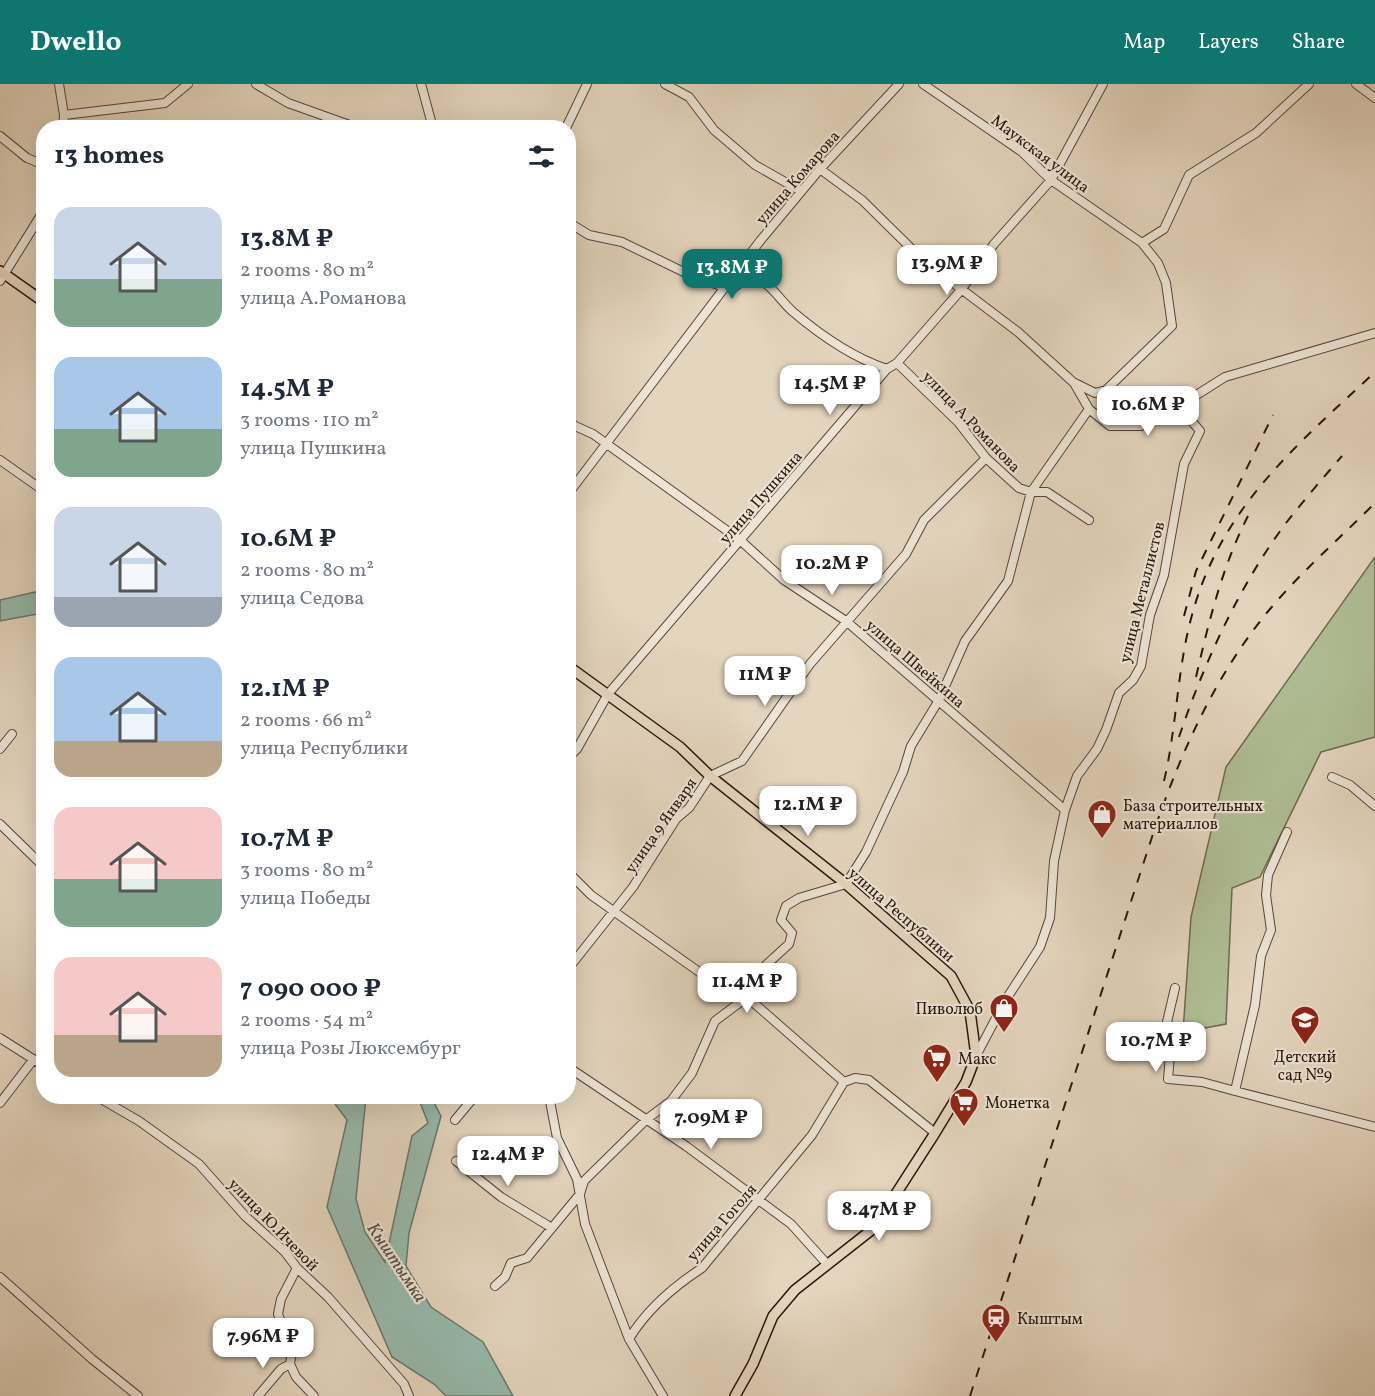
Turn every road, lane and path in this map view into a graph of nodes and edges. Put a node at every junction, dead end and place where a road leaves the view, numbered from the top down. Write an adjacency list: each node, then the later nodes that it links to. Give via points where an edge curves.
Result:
1 (59, 84): 15 (street)
2 (181, 84): 13 (street)
3 (188, 84): 13 (street)
4 (256, 84): 17 (street, via 288,103)
5 (421, 84): 18 (street)
6 (587, 84): 19 (street)
7 (665, 84): 24 (street, via 688,97 714,130 755,165)
8 (899, 84): 22 (street, улица Комарова)
9 (924, 84): 23 (street, Маукская улица, via 1022,152)
10 (1103, 84): 23 (street, улица Пушкина)
11 (1309, 84): 27 (street, via 1256,133 1189,175 1164,229)
12 (1356, 84): 14 (street)
13 (178, 94): 15 (street, via 165,103)
14 (1375, 98)
15 (64, 115): 16 (street)
16 (64, 120)
17 (336, 120)
18 (432, 120)
19 (570, 120)
20 (0, 136): 21 (street)
21 (36, 162)
22 (820, 169): 24 (street, улица Комарова); 30 (street, via 862,200 922,260)
23 (1051, 180): 27 (street, Маукская улица); 30 (street, улица Пушкина, via 994,244)
24 (801, 191): 29 (street, улица Комарова)
25 (36, 222): 28 (street)
26 (576, 227): 29 (street, via 589,235 622,242)
27 (1142, 243): 35 (street, Маукская улица, via 1158,263 1166,283 1172,327 1106,390 1095,393)
28 (1, 275): 31 (main road)
29 (724, 288): 34 (street, via 735,287 746,278 763,280 791,310 824,334); 39 (street, улица Комарова)
30 (961, 290): 33 (street, улица Пушкина); 35 (street, via 1018,332)
31 (36, 297)
32 (1375, 333): 36 (street, via 1225,377)
33 (897, 363): 34 (street, улица Пушкина); 40 (street, улица А.Романова, via 958,422)
34 (887, 369): 46 (street, улица Пушкина)
35 (1074, 383): 37 (street)
36 (1179, 406): 37 (street, via 1141,426 1110,426); 57 (street, улица Металлистов, via 1200,431 1184,464 1164,575 1150,615 1141,666 1119,693 1106,730 1077,776)
37 (1089, 409): 44 (street)
38 (576, 425): 39 (street, улица Швейкина)
39 (607, 445): 42 (street, улица Комарова); 46 (street, улица Швейкина)
40 (986, 458): 44 (street, улица А.Романова, via 1018,488); 47 (street, улица 9 Января, via 924,520 906,554)
41 (0, 460): 43 (street)
42 (576, 484)
43 (36, 485)
44 (1031, 492): 45 (street, улица А.Романова, via 1047,492); 50 (street, via 1008,581 965,641)
45 (1089, 520)
46 (740, 540): 47 (street, улица Швейкина, via 784,580); 49 (street, улица Пушкина)
47 (846, 621): 50 (street, улица Швейкина); 54 (street, улица 9 Января, via 810,664 742,761)
48 (576, 672): 49 (main road, улица Республики)
49 (608, 694): 53 (street, улица Пушкина); 54 (main road, улица Республики, via 680,747)
50 (939, 700): 57 (street, улица Швейкина); 62 (street, via 911,746 866,852)
51 (12, 734): 52 (street)
52 (0, 749)
53 (576, 750)
54 (710, 776): 62 (main road, улица Республики); 63 (street, улица 9 Января, via 689,808 676,819 633,887)
55 (1332, 777): 56 (street, via 1356,789)
56 (1375, 806)
57 (1065, 810): 68 (street, улица Металлистов, via 1054,861 1050,918 1040,947)
58 (0, 824): 60 (street)
59 (1287, 832): 73 (street, via 1268,874 1270,930 1261,956 1255,1005)
60 (36, 859)
61 (576, 880): 63 (street)
62 (846, 884): 66 (street, via 799,898 786,906 781,920 792,933 789,944 766,965); 68 (main road, улица Республики, via 951,976 970,1011)
63 (613, 909): 64 (street, улица 9 Января); 66 (street, via 702,974)
64 (576, 958)
65 (1175, 988): 73 (street, via 1167,1022 1172,1031 1168,1079 1202,1082)
66 (747, 996): 72 (street); 78 (street, via 715,1021 692,1073 671,1101)
67 (0, 1038): 69 (street)
68 (976, 1056): 81 (main road, улица Металлистов, via 966,1082)
69 (33, 1060): 70 (street); 74 (street)
70 (36, 1062)
71 (576, 1072): 78 (street)
72 (843, 1082): 81 (street, via 855,1078 869,1080); 84 (street, улица Гоголя, via 812,1136)
73 (1235, 1091): 80 (street)
74 (0, 1103)
75 (110, 1104): 87 (street, улица Ю.Ичевой, via 199,1164)
76 (468, 1104): 79 (street)
77 (551, 1104): 83 (street, via 557,1138)
78 (647, 1119): 83 (street, via 584,1181); 84 (street)
79 (455, 1120)
80 (1375, 1127)
81 (935, 1133): 86 (main road, улица Металлистов, via 881,1220 854,1246)
82 (456, 1161): 85 (street, via 501,1197)
83 (580, 1194): 85 (street); 90 (street, via 585,1224)
84 (758, 1200): 86 (street, via 791,1224); 90 (street, улица Гоголя, via 702,1268 650,1309)
85 (552, 1228): 89 (street, via 527,1258 511,1263 505,1277)
86 (827, 1264): 97 (main road, улица Металлистов, via 795,1290 773,1316)
87 (297, 1268): 91 (street, via 281,1299 279,1314 292,1351); 95 (street, улица Ю.Ичевой, via 365,1337 404,1384)
88 (0, 1277): 92 (street)
89 (495, 1286)
90 (629, 1339): 96 (street)
91 (290, 1364): 93 (street); 94 (street)
92 (138, 1396)
93 (258, 1396)
94 (314, 1396)
95 (408, 1396)
96 (663, 1396)
97 (735, 1396)

